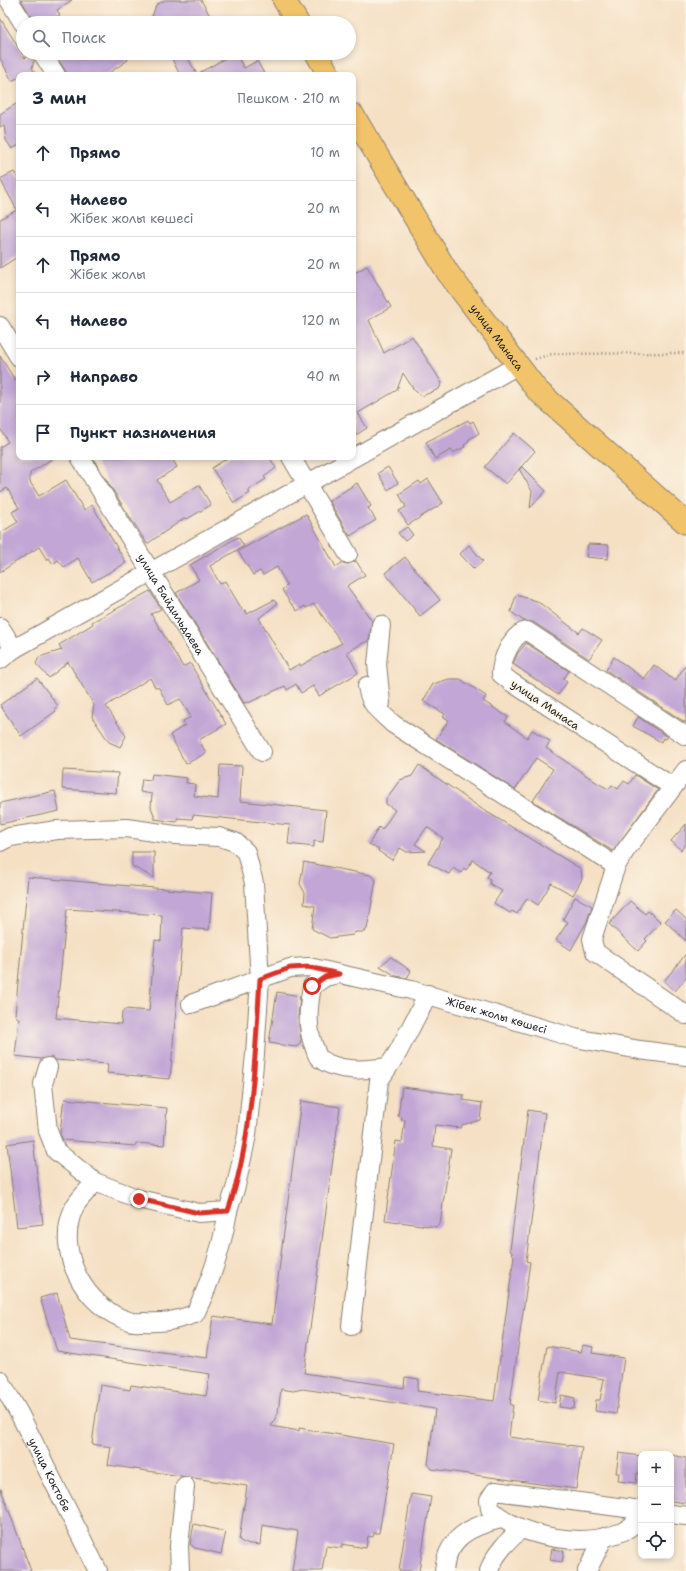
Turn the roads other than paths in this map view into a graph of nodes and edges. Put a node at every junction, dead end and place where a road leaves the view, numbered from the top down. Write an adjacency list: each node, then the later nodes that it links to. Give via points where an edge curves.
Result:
1 (9, 0): 3 (street)
2 (284, 0): 4 (highway)
3 (19, 16)
4 (294, 16)
5 (46, 60): 7 (street)
6 (320, 60): 8 (highway)
7 (54, 72)
8 (327, 72)
9 (356, 120): 12 (highway, улица Манаса, via 448,273)
10 (0, 326): 11 (street)
11 (16, 352)
12 (518, 365): 13 (street); 18 (highway, улица Манаса, via 537,390)
13 (356, 457)
14 (82, 460): 20 (street, улица Байдильдаева)
15 (293, 460): 17 (street)
16 (350, 460): 17 (street)
17 (308, 484): 19 (street); 20 (street)
18 (686, 523)
19 (348, 554)
20 (152, 572): 23 (street); 28 (street, улица Байдильдаева)
21 (381, 625): 26 (street, via 377,664)
22 (0, 627): 23 (street)
23 (14, 649): 24 (street)
24 (0, 660)
25 (367, 686): 26 (street, via 369,698)
26 (382, 714): 32 (street, via 418,742)
27 (686, 736): 30 (street, улица Манаса, via 527,631 516,637 501,663 501,674 511,682)
28 (262, 752)
29 (686, 770): 30 (street)
30 (673, 787): 32 (street, via 625,850)
31 (0, 842): 34 (street, via 10,837 57,830 127,828 175,835 219,837 234,842 246,852 254,883)
32 (616, 866): 37 (street, via 592,939 595,952)
33 (339, 974): 34 (street, Жібек жолы көшесі, via 309,967 290,968); 35 (street, Жібек жолы көшесі); 40 (street, via 325,977 312,986 308,1007 309,1036 318,1057 337,1067)
34 (260, 979): 36 (street, Жібек жолы көшесі); 42 (street, via 247,1135)
35 (428, 994): 38 (street, Жібек жолы көшесі, via 575,1038); 40 (street, via 398,1052)
36 (191, 1004)
37 (686, 1014)
38 (686, 1056)
39 (48, 1067): 41 (street, via 43,1084 48,1131 56,1151)
40 (383, 1074): 43 (street)
41 (95, 1182): 42 (street, via 139,1199 199,1213); 42 (street, via 74,1207 69,1224 69,1252 79,1281 98,1305 129,1322 167,1323 195,1314 212,1277)
42 (228, 1211)
43 (351, 1326)
44 (0, 1380): 53 (street, улица Коктобе)
45 (185, 1486): 54 (street, via 179,1546)
46 (638, 1510): 49 (street, via 495,1491 489,1500 490,1509)
47 (674, 1514): 48 (street)
48 (686, 1516)
49 (501, 1519): 51 (street); 55 (street, via 480,1524 464,1533 450,1548)
50 (638, 1520): 52 (street, via 625,1530)
51 (521, 1529): 52 (street, via 581,1541); 56 (street, via 507,1542)
52 (604, 1537): 57 (street)
53 (98, 1571)
54 (180, 1571)
55 (444, 1571)
56 (489, 1571)
57 (587, 1571)

